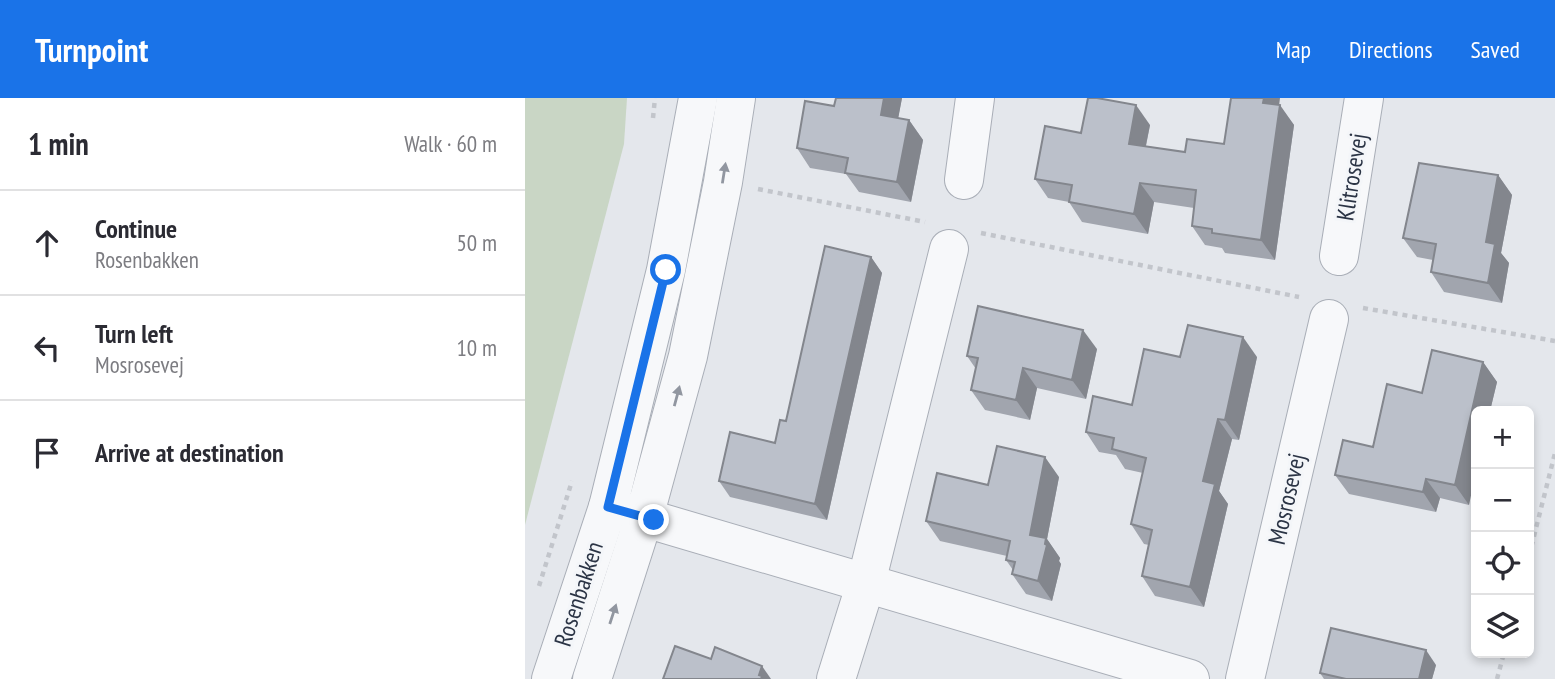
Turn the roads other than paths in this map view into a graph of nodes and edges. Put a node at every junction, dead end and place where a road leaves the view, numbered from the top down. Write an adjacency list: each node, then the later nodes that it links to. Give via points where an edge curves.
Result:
1 (698, 98): 9 (street, Rosenbakken)
2 (736, 98): 9 (street, one-way to 2, via 688,356)
3 (975, 98): 5 (street)
4 (1364, 98): 7 (street, Klitrosevej)
5 (964, 180)
6 (948, 234): 10 (street)
7 (1339, 256)
8 (1330, 308): 15 (street, Mosrosevej)
9 (626, 512): 10 (street); 11 (street, Rosenbakken); 12 (street, one-way to 9)
10 (866, 583): 13 (street); 14 (street)
11 (551, 679)
12 (592, 679)
13 (836, 679)
14 (1190, 679)
15 (1245, 679)

